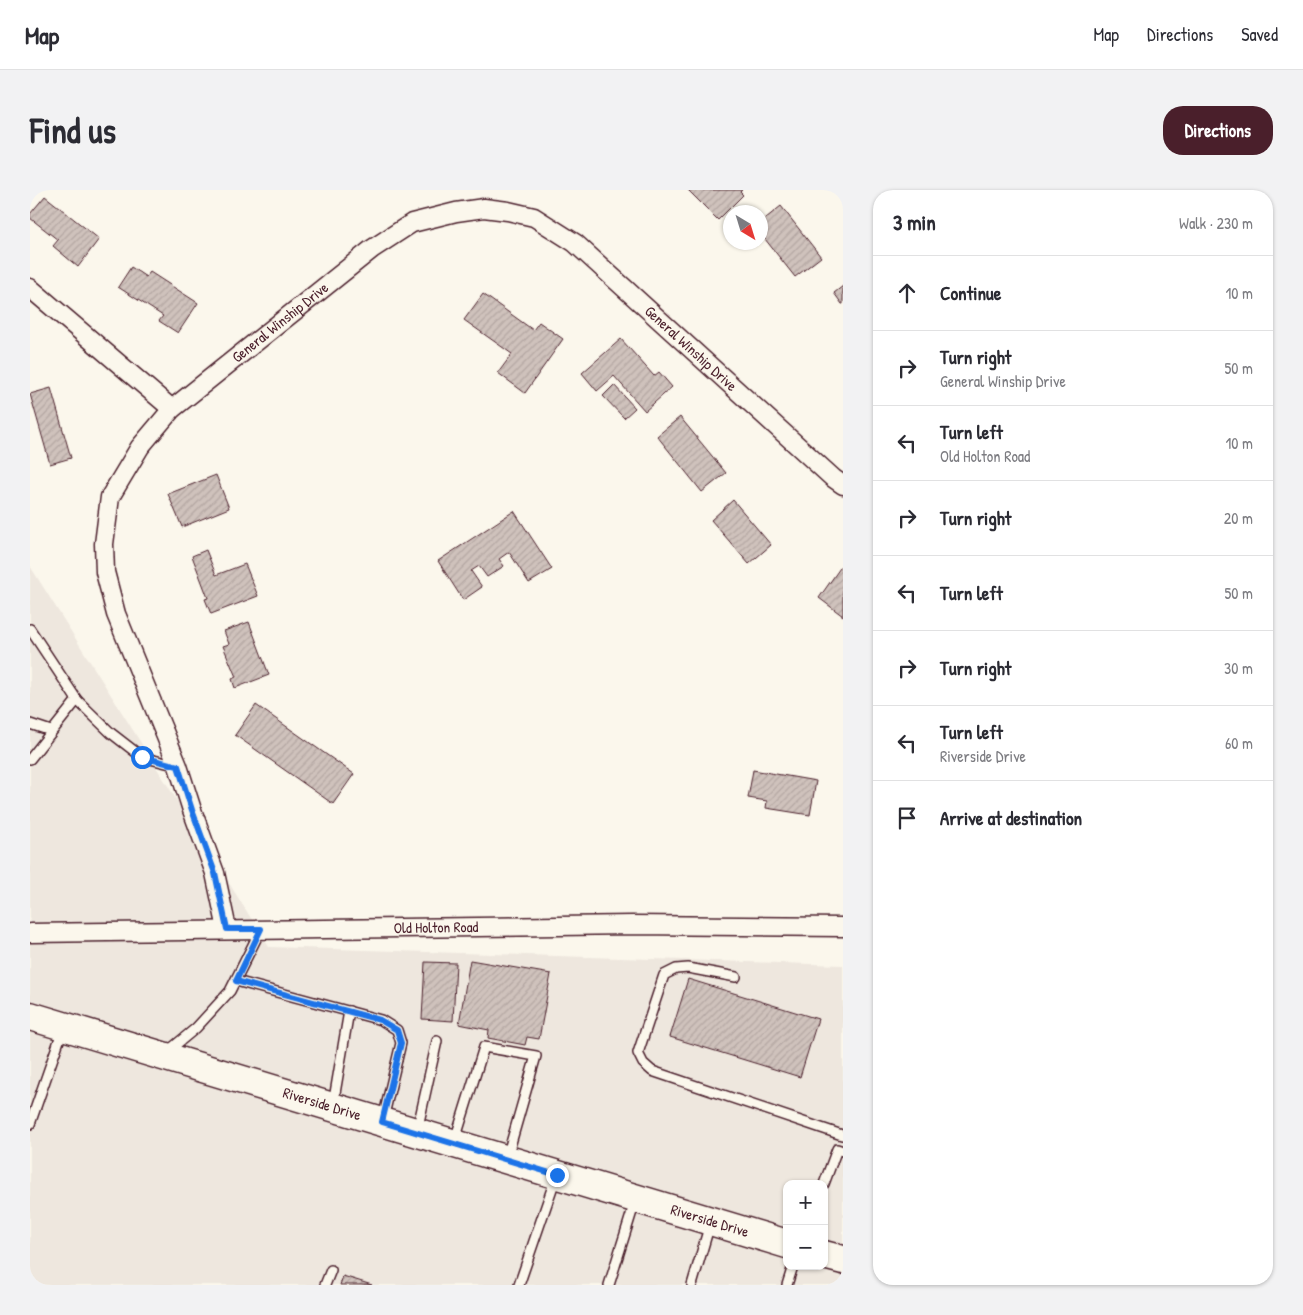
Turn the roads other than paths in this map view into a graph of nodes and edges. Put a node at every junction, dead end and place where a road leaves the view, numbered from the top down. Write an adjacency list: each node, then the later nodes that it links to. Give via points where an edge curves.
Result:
1 (30, 288): 2 (street)
2 (172, 409): 3 (street, General Winship Drive, via 372,249 412,223 484,208 534,217 576,243); 9 (street, General Winship Drive, via 140,447 110,497 104,544 105,572 116,614)
3 (843, 485)
4 (30, 629): 5 (lane)
5 (77, 700): 7 (lane); 9 (lane, via 142,757)
6 (30, 724): 7 (lane)
7 (51, 731): 8 (lane)
8 (30, 759)
9 (178, 766): 11 (street, General Winship Drive, via 215,873)
10 (843, 927): 12 (street, Old Holton Road, via 632,925)
11 (227, 929): 12 (street, Old Holton Road); 13 (street, Old Holton Road)
12 (261, 929): 15 (lane)
13 (30, 933)
14 (736, 977): 25 (lane, via 688,968 676,969 664,976 638,1053 642,1063 652,1071)
15 (236, 981): 16 (lane); 20 (lane, via 196,1028)
16 (349, 1011): 21 (lane); 22 (lane, via 380,1020 397,1030 401,1043)
17 (30, 1016): 18 (main road, Riverside Drive)
18 (64, 1026): 20 (main road, Riverside Drive); 23 (lane)
19 (437, 1041): 24 (lane)
20 (162, 1056): 21 (main road, Riverside Drive)
21 (332, 1107): 22 (main road, Riverside Drive)
22 (382, 1122): 24 (main road, Riverside Drive)
23 (30, 1124)
24 (417, 1132): 26 (main road, Riverside Drive)
25 (842, 1133): 27 (lane)
26 (454, 1144): 28 (main road, Riverside Drive); 28 (lane, via 484,1047 536,1056)
27 (840, 1150): 30 (lane)
28 (506, 1159): 29 (main road, Riverside Drive)
29 (557, 1175): 31 (main road, Riverside Drive); 39 (lane)
30 (826, 1180)
31 (636, 1198): 32 (main road, Riverside Drive); 40 (lane)
32 (710, 1221): 33 (main road, Riverside Drive); 41 (lane)
33 (783, 1243)
34 (828, 1256): 35 (main road)
35 (843, 1260)
36 (331, 1270): 38 (lane)
37 (792, 1270): 42 (lane)
38 (325, 1285)
39 (520, 1285)
40 (609, 1285)
41 (692, 1285)
42 (787, 1285)

